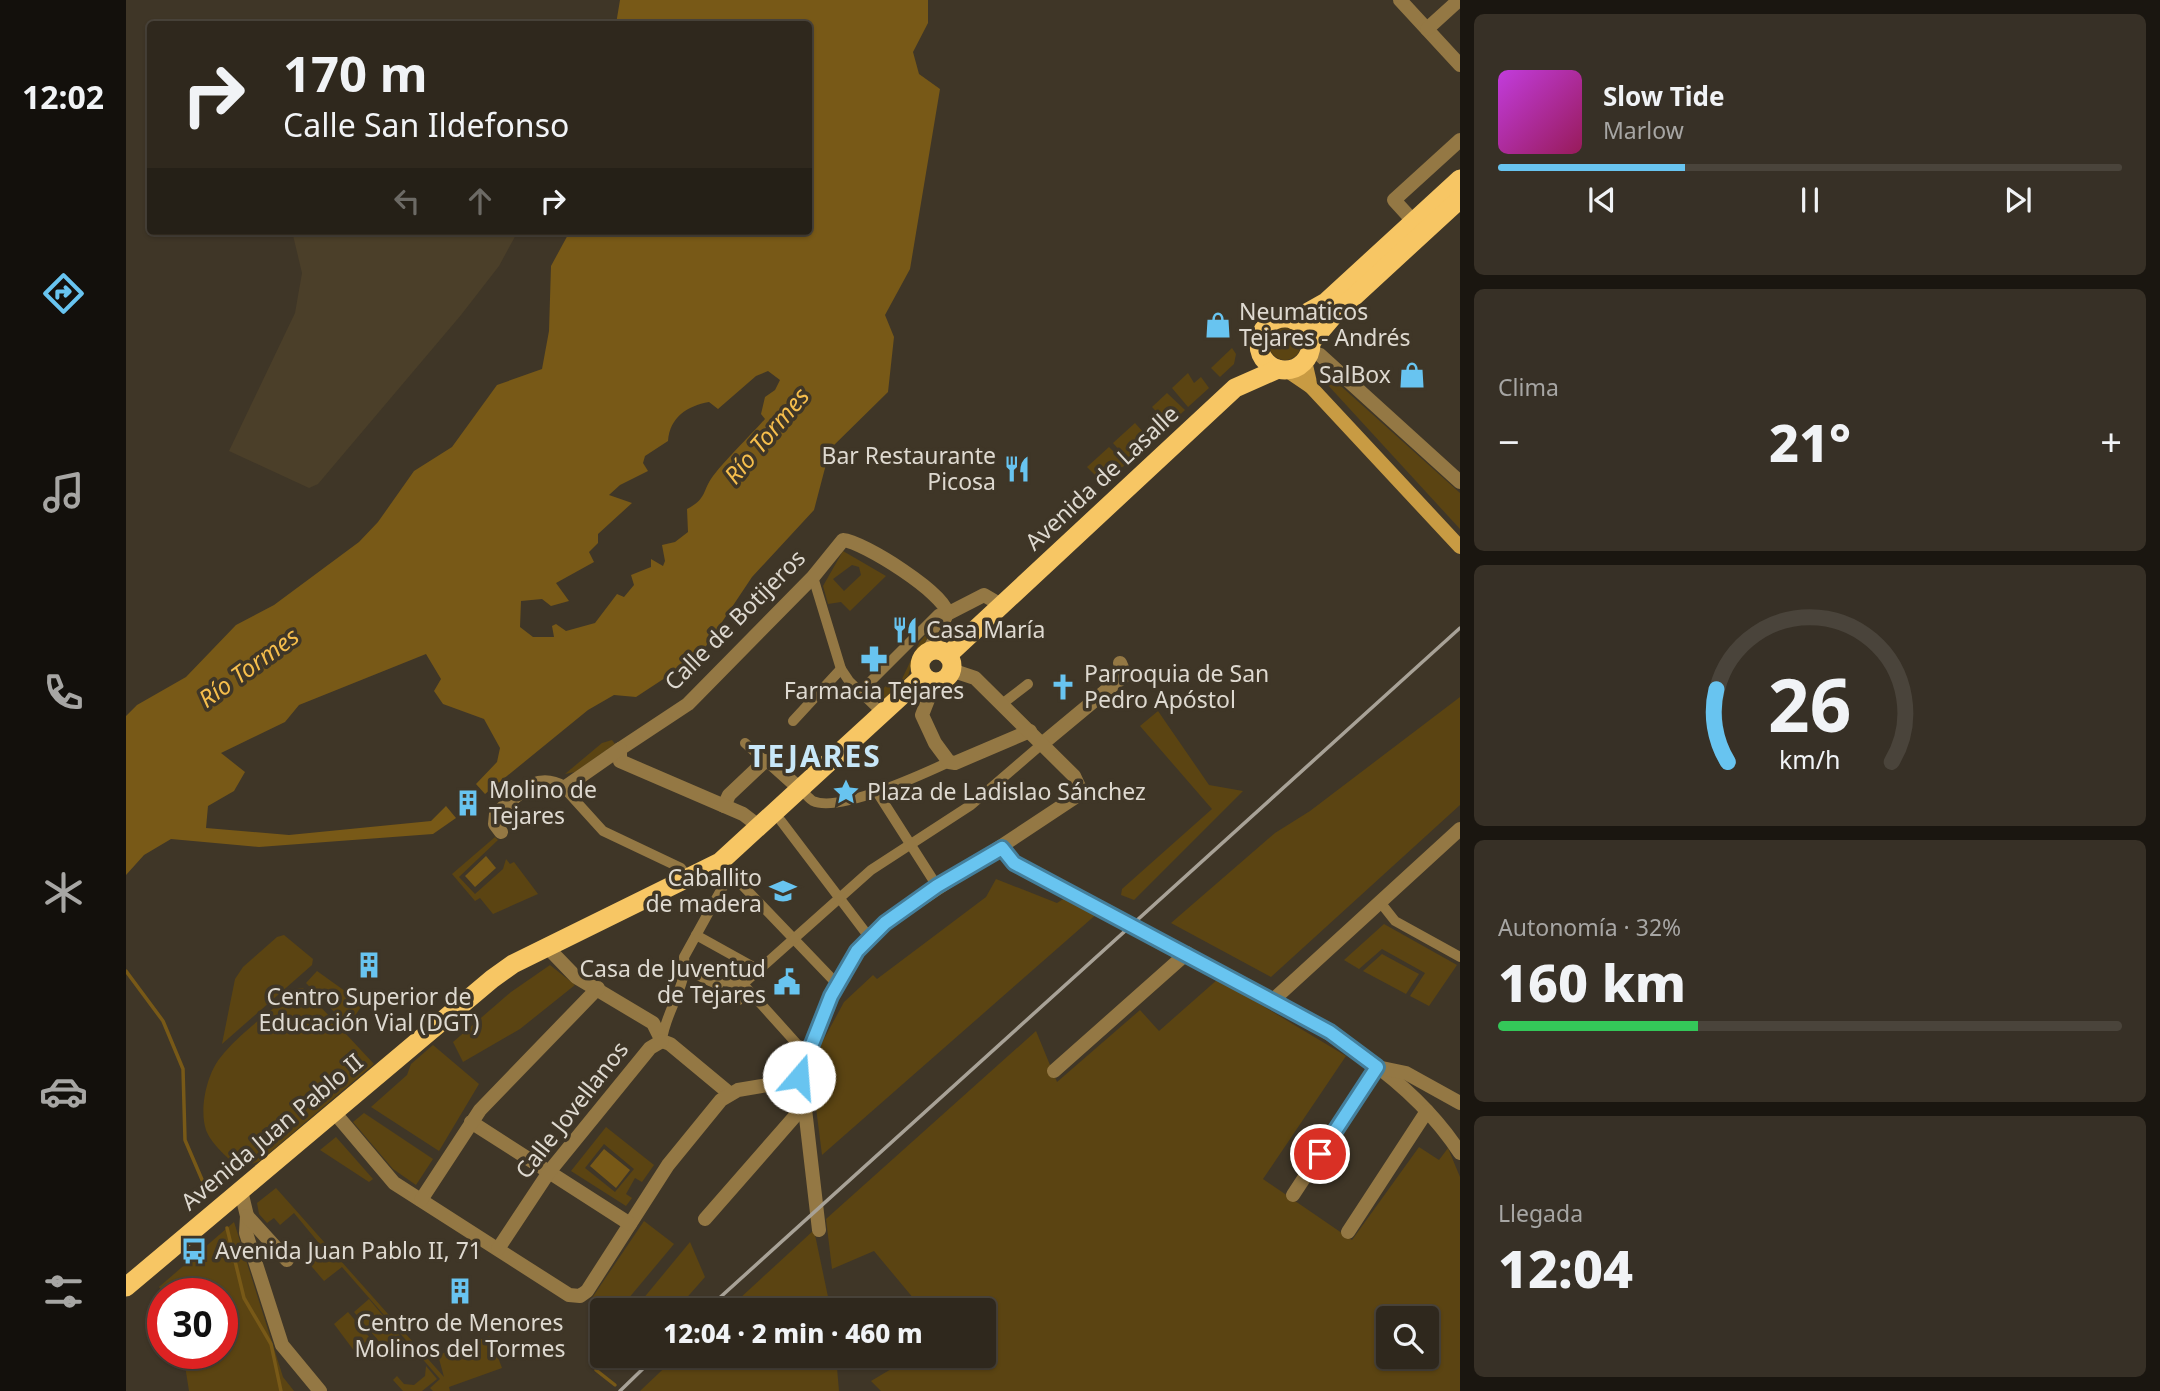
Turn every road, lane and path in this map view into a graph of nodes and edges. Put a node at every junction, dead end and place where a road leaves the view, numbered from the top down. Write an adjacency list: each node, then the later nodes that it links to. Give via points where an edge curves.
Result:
1 (1400, 0): 3 (street)
2 (1459, 0): 3 (street)
3 (1427, 29): 4 (street)
4 (1460, 65)
5 (1460, 140): 8 (street, via 1394,200)
6 (1460, 179): 8 (highway)
7 (1457, 207): 11 (highway, via 1334,316)
8 (1414, 222): 9 (highway, via 1326,302)
9 (1294, 320): 10 (highway, via 1274,321 1263,330); 11 (highway, via 1306,329)
10 (1259, 342): 12 (highway, via 1266,362); 14 (highway, Avenida de Lasalle)
11 (1308, 352): 12 (highway); 13 (main road); 15 (street, via 1320,355)
12 (1282, 370): 13 (main road); 14 (highway, Avenida de Lasalle)
13 (1311, 387): 16 (main road)
14 (1235, 388): 18 (highway, Avenida de Lasalle)
15 (1460, 482)
16 (1460, 547)
17 (813, 577): 19 (street, Calle de Botijeros, via 843,540 931,589 942,600); 23 (street); 33 (street, Calle de Botijeros, via 688,704)
18 (1001, 605): 19 (street, via 984,595); 21 (highway, Avenida Juan Pablo II)
19 (942, 614): 20 (street); 26 (street)
20 (929, 651): 21 (highway, via 939,650); 25 (highway, via 920,663)
21 (950, 663): 25 (highway, Avenida Juan Pablo II, via 945,679); 27 (street, via 975,678)
22 (1120, 663): 32 (street, via 1125,675)
23 (841, 669): 26 (street); 29 (street)
24 (1028, 684): 27 (street)
25 (929, 685): 28 (highway, Avenida Juan Pablo II); 35 (street, via 923,720)
26 (860, 692): 28 (street)
27 (1002, 704): 30 (street)
28 (882, 713): 37 (highway, Avenida Juan Pablo II)
29 (793, 721)
30 (1030, 731): 32 (street); 35 (street, via 956,764)
31 (745, 743): 34 (street)
32 (1042, 744): 44 (street, via 971,805); 45 (street, via 1080,785 1073,798)
33 (619, 753): 36 (street, Calle de Botijeros); 39 (street, via 620,761)
34 (765, 761): 37 (street); 39 (street, via 729,795)
35 (948, 762): 38 (street)
36 (564, 788): 43 (street, via 546,780 530,785 496,814 495,824); 47 (street, via 603,831 681,868)
37 (801, 790): 38 (street, via 813,801 828,803); 41 (highway, Avenida Juan Pablo II)
38 (877, 792): 44 (street)
39 (724, 806): 41 (street)
40 (782, 821): 49 (street)
41 (760, 827): 46 (highway, Avenida Juan Pablo II)
42 (1460, 830): 50 (street)
43 (501, 832)
44 (911, 845): 48 (street); 49 (street, via 871,870)
45 (1002, 848): 48 (street); 55 (street, via 1014,863)
46 (726, 867): 47 (highway, Avenida Juan Pablo II); 51 (street, Calle Jovellanos); 53 (street)
47 (688, 878): 54 (highway, Avenida Juan Pablo II)
48 (937, 886): 52 (street)
49 (840, 899): 52 (street); 53 (street)
50 (1380, 902): 56 (street, via 1395,921); 63 (street)
51 (696, 934): 57 (street, Calle Jovellanos, via 684,957); 58 (street)
52 (870, 937): 60 (street)
53 (794, 941): 58 (street); 60 (street)
54 (547, 947): 62 (street, via 576,977); 73 (highway, Avenida Juan Pablo II, via 492,978)
55 (1187, 953): 63 (street); 67 (street)
56 (1460, 957)
57 (685, 970): 59 (street); 64 (street, Calle Jovellanos, via 664,1023)
58 (759, 970): 61 (street)
59 (716, 984): 61 (street); 61 (street, via 732,1001 739,1000)
60 (837, 984): 65 (street)
61 (745, 986): 65 (street)
62 (598, 988): 64 (street, via 653,1023); 74 (street)
63 (1273, 1000): 66 (street, via 1330,1032)
64 (662, 1041): 69 (street); 76 (street, Calle Jovellanos, via 650,1048)
65 (806, 1054): 68 (street)
66 (1377, 1067): 70 (street, via 1406,1073); 72 (street); 78 (street)
67 (1054, 1071)
68 (798, 1080): 69 (street); 71 (street)
69 (729, 1093): 82 (street, via 668,1165)
70 (1460, 1103)
71 (805, 1109): 81 (street); 83 (street)
72 (1427, 1111): 75 (street); 84 (street)
73 (334, 1112): 77 (highway, Avenida Juan Pablo II); 79 (street, via 384,1173)
74 (471, 1122): 76 (street); 79 (street)
75 (1460, 1153)
76 (549, 1172): 82 (street); 85 (street, Calle Jovellanos)
77 (241, 1191): 80 (street); 87 (highway, Avenida Juan Pablo II)
78 (1293, 1195)
79 (421, 1200): 85 (street)
80 (247, 1216): 86 (street); 88 (street, via 246,1233 282,1345)
81 (705, 1219)
82 (630, 1224): 85 (street, via 580,1296 569,1295)
83 (819, 1230)
84 (1348, 1232)
85 (499, 1249)
86 (287, 1260)
87 (126, 1287)
88 (320, 1391)

